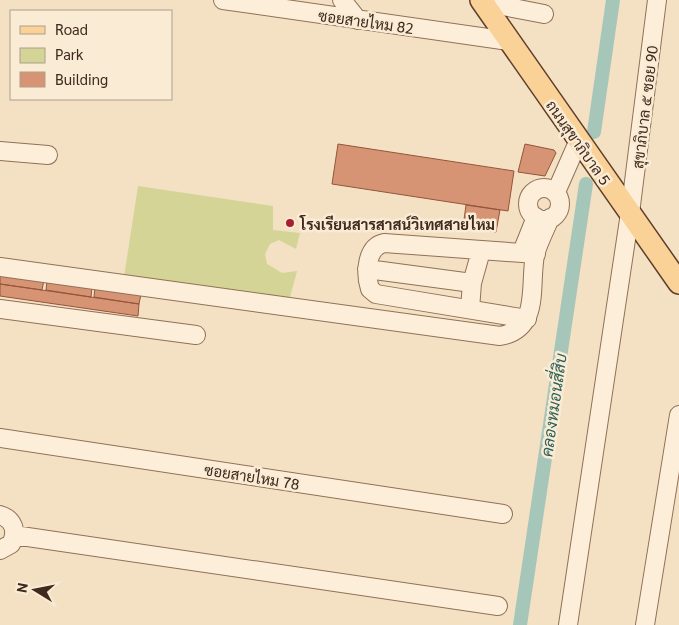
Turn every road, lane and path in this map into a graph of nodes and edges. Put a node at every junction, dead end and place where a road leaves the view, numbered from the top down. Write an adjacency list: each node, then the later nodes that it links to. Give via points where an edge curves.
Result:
1 (223, 0): 6 (street, ซอยสายไหม 82)
2 (342, 0): 6 (street)
3 (657, 0): 12 (street, สุขาภิบาล ๕ ซอย 90)
4 (481, 1): 5 (street); 7 (main road, ถนนสุขาภิบาล 5)
5 (544, 14)
6 (358, 20): 7 (street, ซอยสายไหม 82)
7 (509, 41): 8 (main road, ถนนสุขาภิบาล 5)
8 (581, 145): 11 (street); 12 (main road, ถนนสุขาภิบาล 5)
9 (0, 151): 10 (street)
10 (48, 156)
11 (556, 192): 13 (street, via 560,207); 13 (street, via 546,188 532,194 530,208)
12 (630, 213): 19 (main road, ถนนสุขาภิบาล 5); 31 (street, สุขาภิบาล ๕ ซอย 90)
13 (543, 218): 15 (street)
14 (481, 251): 15 (street); 17 (street, via 384,243 372,250); 18 (street)
15 (529, 253): 22 (street, via 533,290)
16 (0, 267): 22 (street, via 500,336 511,334)
17 (367, 269): 18 (street); 21 (street, via 370,289 376,294)
18 (472, 282): 21 (street)
19 (679, 283)
20 (0, 309): 23 (street)
21 (470, 309): 22 (street)
22 (527, 319)
23 (196, 335)
24 (679, 415): 32 (street)
25 (0, 438): 26 (street, ซอยสายไหม 78)
26 (503, 514)
27 (0, 515): 28 (street, via 11,521)
28 (14, 535): 29 (street, via 11,544); 30 (street)
29 (0, 550)
30 (498, 606)
31 (568, 625)
32 (645, 625)

